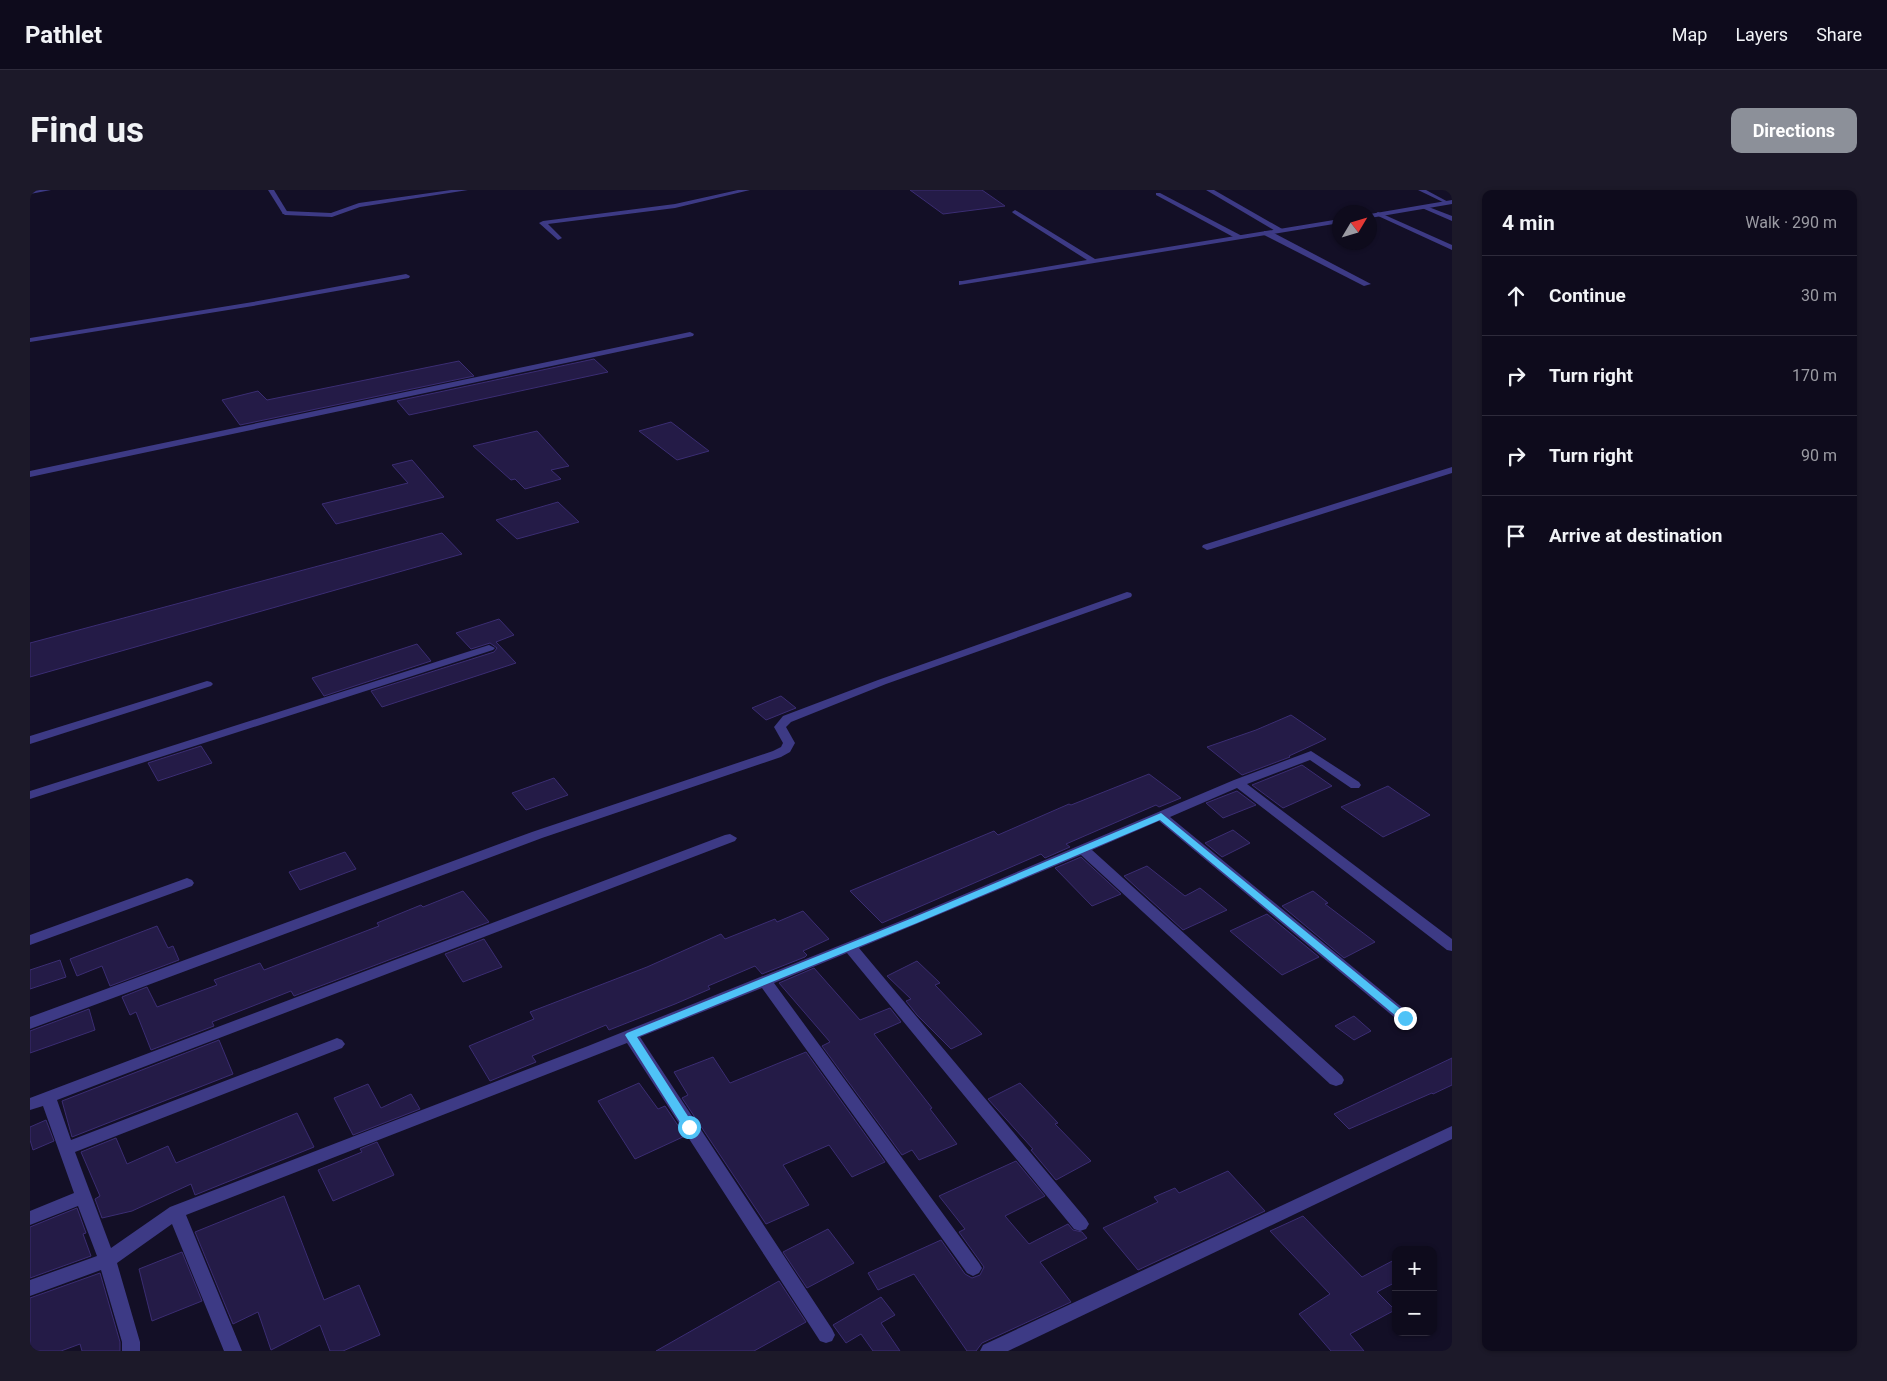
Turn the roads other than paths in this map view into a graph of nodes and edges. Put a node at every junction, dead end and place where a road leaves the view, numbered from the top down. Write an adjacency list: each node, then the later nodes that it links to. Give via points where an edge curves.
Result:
1 (48, 190): 7 (street)
2 (271, 190): 3 (street, via 285,213 332,215 360,205)
3 (465, 190)
4 (747, 190): 18 (street, via 675,206 543,223)
5 (1209, 190): 15 (street)
6 (1421, 190): 9 (street)
7 (30, 192)
8 (1158, 194): 17 (street)
9 (1450, 202): 10 (street)
10 (1424, 207): 12 (street); 13 (street)
11 (1015, 212): 20 (street)
12 (1378, 214): 19 (street)
13 (1452, 219)
14 (1332, 222): 15 (street)
15 (1280, 230): 16 (street)
16 (1267, 233): 17 (street); 23 (street)
17 (1240, 237): 20 (street)
18 (558, 238)
19 (1452, 248)
20 (1094, 261): 22 (street)
21 (406, 276): 25 (street)
22 (962, 283)
23 (1367, 284)
24 (690, 334): 27 (street)
25 (30, 340)
26 (1452, 470): 28 (street)
27 (30, 474)
28 (1207, 547)
29 (1127, 595): 45 (street, via 787,719 780,727 789,743 777,754 537,835)
30 (489, 648): 35 (street)
31 (207, 684): 32 (street)
32 (30, 740)
33 (1238, 783): 34 (street, via 1311,755); 36 (street); 41 (street)
34 (1355, 785)
35 (30, 795)
36 (1161, 816): 38 (street); 44 (street)
37 (730, 838): 49 (street)
38 (1083, 849): 42 (street); 48 (street)
39 (187, 883): 40 (street)
40 (30, 940)
41 (1452, 946)
42 (850, 947): 43 (street); 56 (street)
43 (765, 981): 46 (street); 58 (street)
44 (1405, 1018)
45 (30, 1023)
46 (630, 1035): 54 (street); 60 (street)
47 (337, 1044): 52 (street)
48 (1336, 1080)
49 (48, 1097): 50 (street); 52 (street)
50 (30, 1104)
51 (1452, 1132): 63 (street)
52 (66, 1149): 53 (street)
53 (83, 1197): 55 (street); 57 (street)
54 (176, 1212): 57 (street); 62 (street)
55 (30, 1218)
56 (1080, 1224)
57 (107, 1260): 59 (street); 61 (street)
58 (973, 1268)
59 (30, 1288)
60 (826, 1335)
61 (131, 1351)
62 (232, 1351)
63 (989, 1351)

